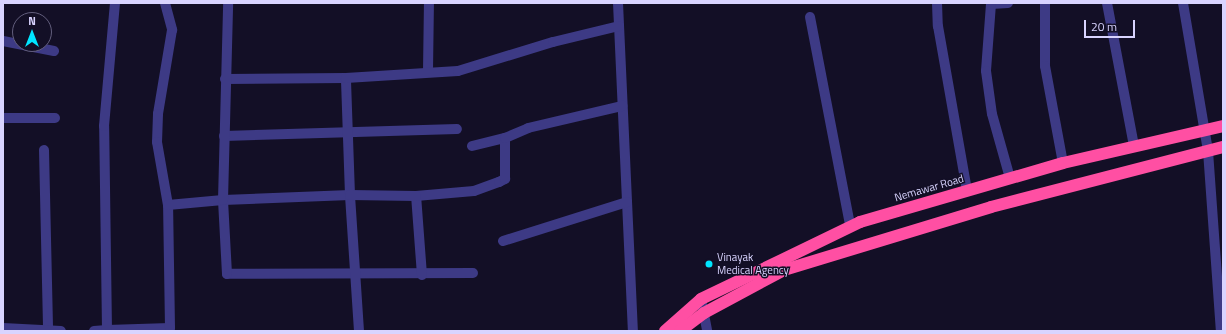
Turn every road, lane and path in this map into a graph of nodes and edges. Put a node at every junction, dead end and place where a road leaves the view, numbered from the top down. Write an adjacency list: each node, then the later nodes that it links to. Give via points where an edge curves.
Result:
1 (115, 3): 49 (street, via 104,126)
2 (165, 3): 39 (street, via 172,30 158,114 157,142)
3 (228, 3): 17 (street)
4 (429, 3): 15 (street)
5 (618, 3): 12 (street)
6 (937, 3): 34 (street, via 938,26)
7 (1008, 3): 33 (street, via 991,4 986,71 992,114)
8 (1045, 3): 32 (street, via 1045,66)
9 (1107, 3): 28 (street)
10 (1183, 3): 23 (street)
11 (810, 17): 40 (street)
12 (619, 26): 15 (street, via 553,42 458,71); 18 (street)
13 (3, 41): 14 (street)
14 (54, 51)
15 (428, 71): 16 (street)
16 (346, 78): 17 (street); 24 (street)
17 (225, 79): 25 (street)
18 (622, 106): 26 (street, via 528,128); 38 (street)
19 (3, 118): 20 (street)
20 (56, 118)
21 (1223, 126): 23 (highway, Nemawar Road)
22 (457, 129): 24 (street)
23 (1203, 130): 28 (highway, Nemawar Road); 31 (street)
24 (347, 134): 25 (street); 35 (street)
25 (224, 136): 37 (street)
26 (505, 138): 27 (street); 36 (street, via 505,179 474,191)
27 (472, 146)
28 (1134, 146): 32 (highway, Nemawar Road)
29 (1223, 148): 31 (highway)
30 (44, 150): 48 (street)
31 (1208, 151): 46 (highway, via 864,243 784,270); 57 (street)
32 (1063, 163): 33 (highway, Nemawar Road)
33 (1010, 178): 34 (highway, Nemawar Road)
34 (967, 191): 40 (highway, Nemawar Road)
35 (350, 195): 36 (street); 37 (street); 42 (street)
36 (416, 196): 44 (street)
37 (223, 200): 39 (street); 42 (street, via 227,274)
38 (627, 202): 41 (street); 53 (street)
39 (168, 205): 49 (street, via 170,328)
40 (850, 226): 45 (highway, Nemawar Road)
41 (503, 241)
42 (356, 272): 44 (street); 52 (street)
43 (473, 273): 44 (street)
44 (422, 275)
45 (701, 299): 46 (street); 54 (highway, Nemawar Road)
46 (704, 313): 55 (highway); 56 (street)
47 (3, 328): 48 (street)
48 (52, 330): 50 (street)
49 (107, 330): 51 (street)
50 (61, 331)
51 (94, 331)
52 (359, 331)
53 (633, 331)
54 (665, 331)
55 (680, 331)
56 (708, 331)
57 (1221, 331)

